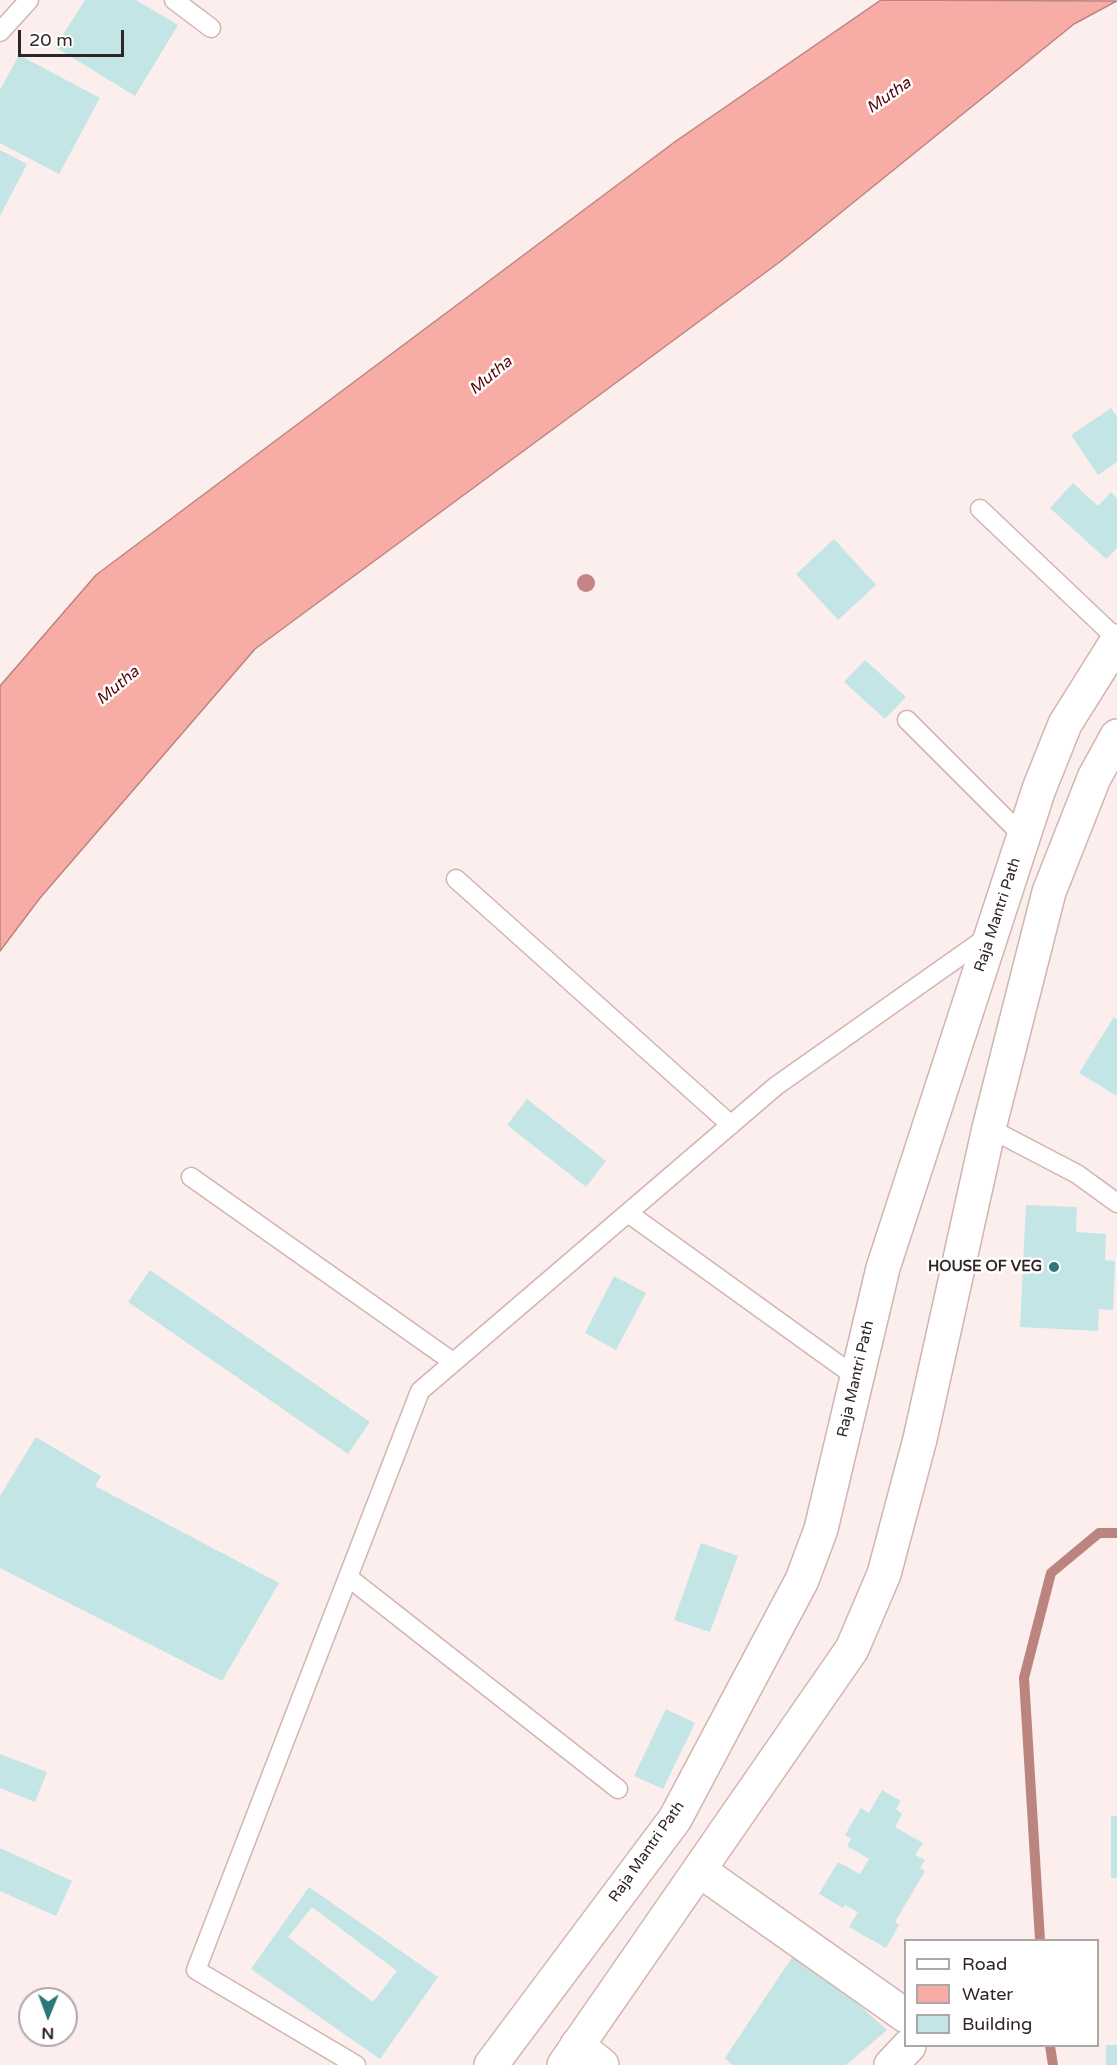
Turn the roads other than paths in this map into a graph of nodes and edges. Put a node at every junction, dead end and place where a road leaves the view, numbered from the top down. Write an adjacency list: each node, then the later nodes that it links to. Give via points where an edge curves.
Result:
1 (29, 0): 4 (lane)
2 (174, 0): 3 (lane)
3 (211, 28)
4 (0, 32)
5 (980, 509): 6 (lane)
6 (1117, 640): 9 (main road, Raja Mantri Path, via 1065,724)
7 (907, 720): 11 (lane)
8 (1117, 736): 10 (main road)
9 (1052, 756): 10 (main road); 11 (main road, Raja Mantri Path)
10 (1094, 778): 15 (main road, via 1049,892)
11 (1024, 837): 13 (main road, Raja Mantri Path)
12 (456, 879): 14 (lane)
13 (992, 933): 14 (lane, via 776,1086); 20 (main road, Raja Mantri Path, via 883,1268)
14 (731, 1125): 18 (lane)
15 (989, 1128): 17 (lane, via 1077,1174); 23 (main road, via 920,1439 884,1574 852,1649)
16 (191, 1176): 19 (lane)
17 (1117, 1203)
18 (628, 1212): 19 (lane); 20 (lane)
19 (453, 1362): 21 (lane, via 420,1391)
20 (856, 1377): 28 (main road, Raja Mantri Path, via 820,1529 791,1601 675,1819)
21 (348, 1577): 22 (lane); 27 (lane, via 196,1970)
22 (618, 1789)
23 (699, 1870): 24 (main road); 26 (main road)
24 (904, 2015)
25 (908, 2047): 29 (main road)
26 (581, 2058)
27 (356, 2065)
28 (491, 2065)
29 (891, 2065)

